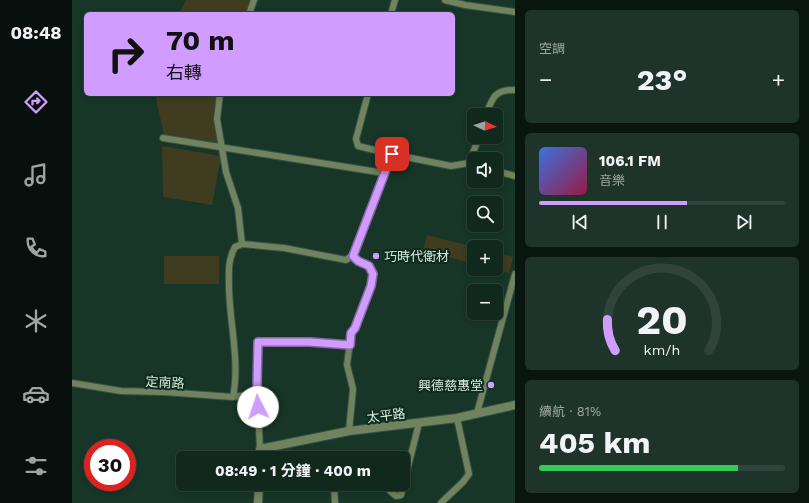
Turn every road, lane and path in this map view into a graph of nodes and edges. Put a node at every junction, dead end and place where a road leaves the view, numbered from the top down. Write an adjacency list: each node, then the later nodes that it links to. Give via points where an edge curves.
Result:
1 (254, 0): 4 (street)
2 (395, 0): 5 (street)
3 (445, 0): 6 (street)
4 (250, 12)
5 (392, 12)
6 (515, 12)
7 (515, 90): 10 (street, via 501,91)
8 (220, 96): 12 (street, via 217,119)
9 (367, 96): 13 (street, via 356,139 357,144)
10 (488, 108)
11 (163, 138): 12 (street)
12 (222, 148): 15 (street); 18 (street, via 226,172 238,208)
13 (392, 154): 14 (street, via 451,166); 15 (street)
14 (467, 164)
15 (384, 173): 19 (street)
16 (503, 173): 17 (street)
17 (515, 176)
18 (242, 244): 19 (street, via 284,248 346,260); 24 (street, via 234,247 228,264 236,380)
19 (353, 256): 21 (street, via 369,266 373,274 371,286 351,333)
20 (515, 274): 26 (street)
21 (350, 345): 23 (street, via 258,342); 29 (street, via 347,365 353,389)
22 (72, 383): 24 (street, 定南路, via 121,391)
23 (258, 393): 24 (street, 定南路); 30 (street)
24 (233, 397)
25 (515, 405): 26 (street, 太平路)
26 (477, 414): 27 (street, 太平路)
27 (457, 418): 28 (street, 太平路); 38 (street, via 469,474)
28 (419, 423): 29 (street, 太平路); 31 (street)
29 (349, 431): 30 (street, 太平路)
30 (260, 449)
31 (410, 459)
32 (259, 491): 36 (street)
33 (334, 491): 37 (street)
34 (390, 491): 35 (street, via 396,496 401,495)
35 (402, 491)
36 (258, 503)
37 (335, 503)
38 (441, 503)

